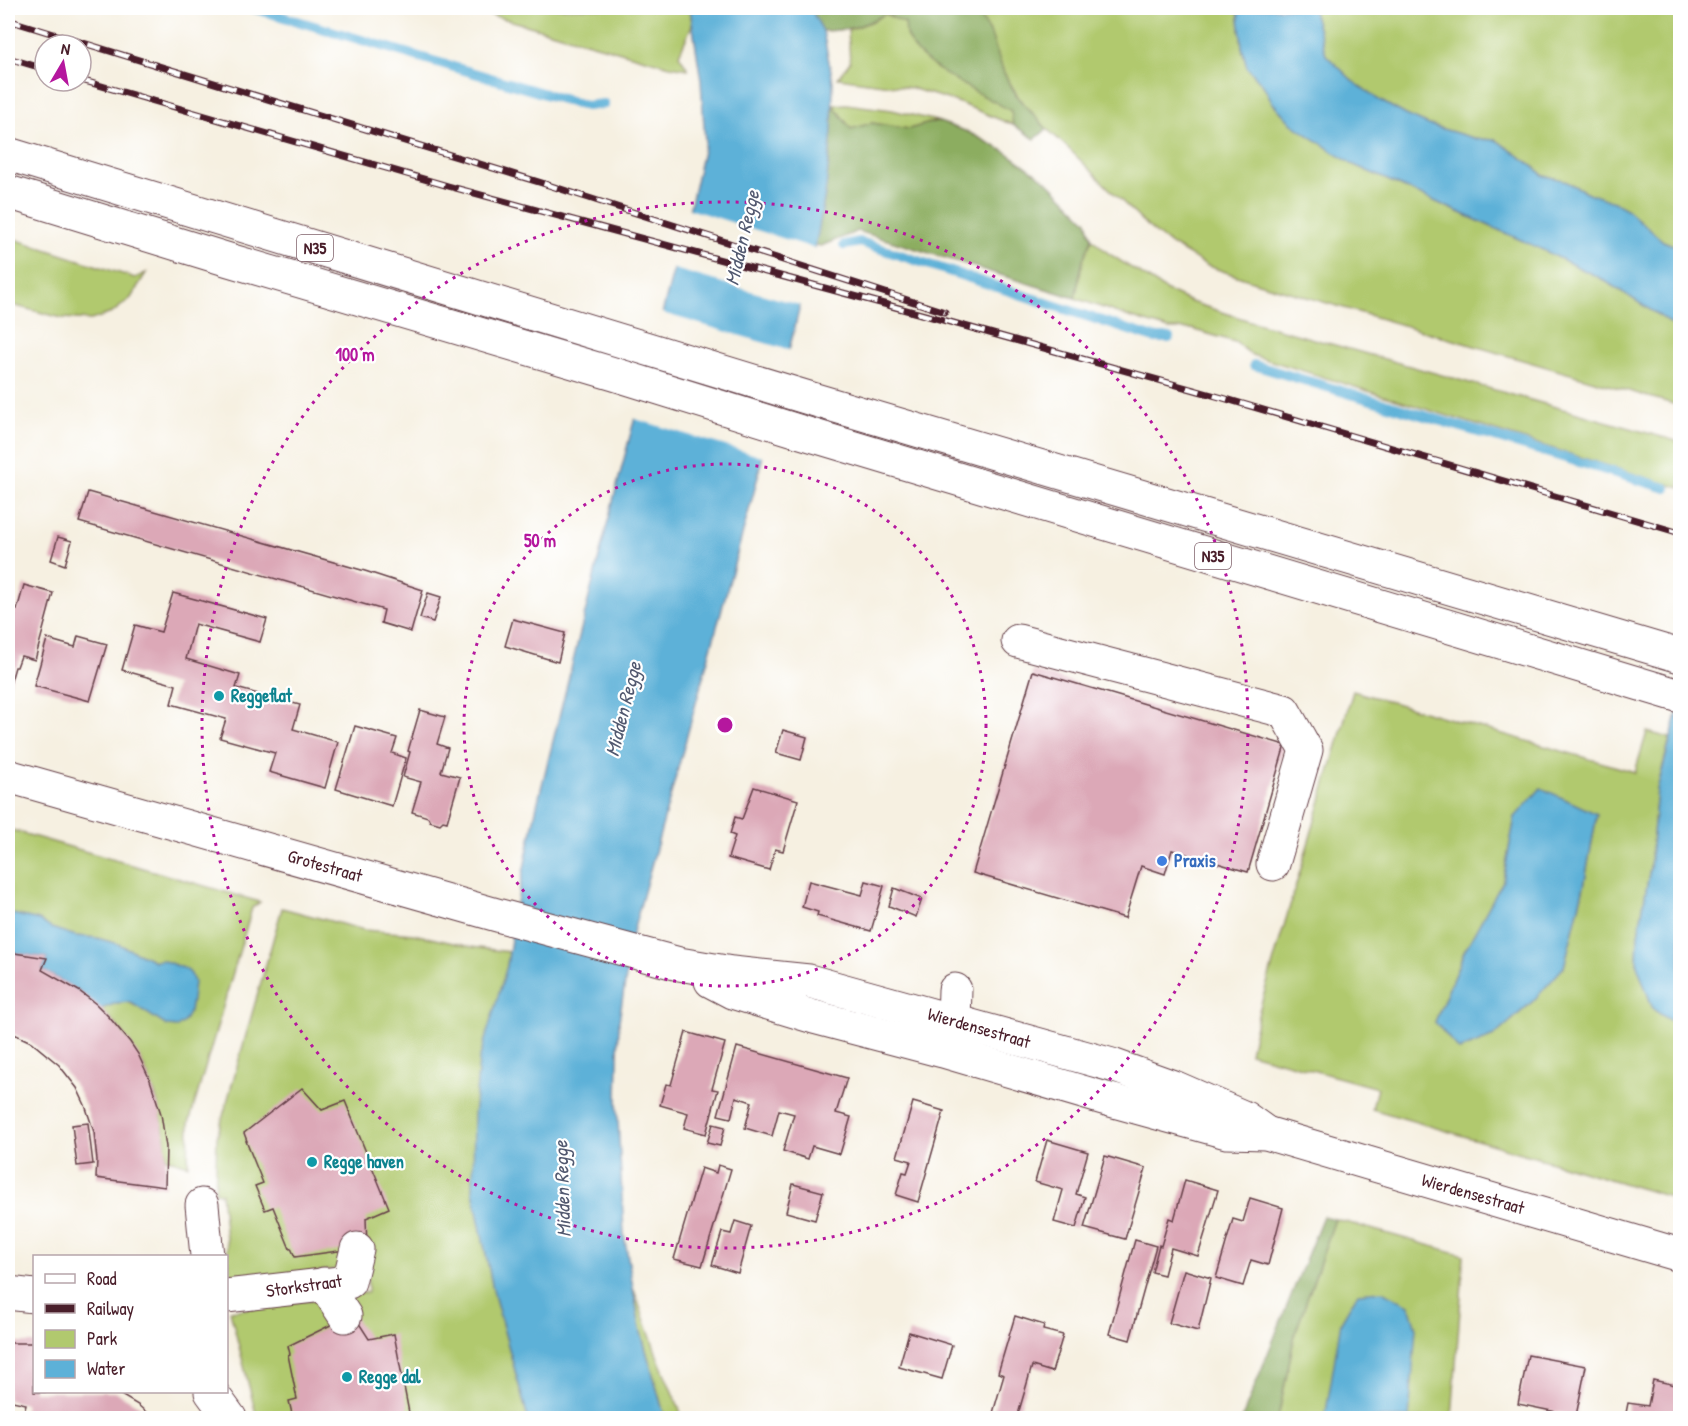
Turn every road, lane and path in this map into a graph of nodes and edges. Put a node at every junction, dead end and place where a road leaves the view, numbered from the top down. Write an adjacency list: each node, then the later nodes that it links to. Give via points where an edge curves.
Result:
1 (8, 154): 4 (main road, N35, via 812,399)
2 (8, 192): 5 (main road, N35)
3 (1018, 640): 7 (main road, via 1284,711 1306,750)
4 (1680, 656)
5 (1680, 696)
6 (8, 776): 8 (main road, Grotestraat)
7 (1273, 864)
8 (643, 954): 9 (main road, Wierdensestraat)
9 (679, 964): 10 (main road, Wierdensestraat); 11 (main road, Wierdensestraat, via 732,992)
10 (954, 1005): 11 (main road); 12 (main road, Wierdensestraat, via 1176,1088 1245,1118)
11 (943, 1051): 12 (main road, Wierdensestraat, via 1227,1132)
12 (1266, 1133): 16 (main road, Wierdensestraat)
13 (202, 1205): 15 (main road)
14 (357, 1249): 17 (main road, Storkstraat, via 349,1282)
15 (207, 1255)
16 (1680, 1255)
17 (324, 1284): 20 (main road, Storkstraat); 21 (main road)
18 (8, 1293): 19 (main road)
19 (33, 1296)
20 (228, 1296)
21 (345, 1316)
22 (212, 1393): 23 (main road)
23 (230, 1419)

